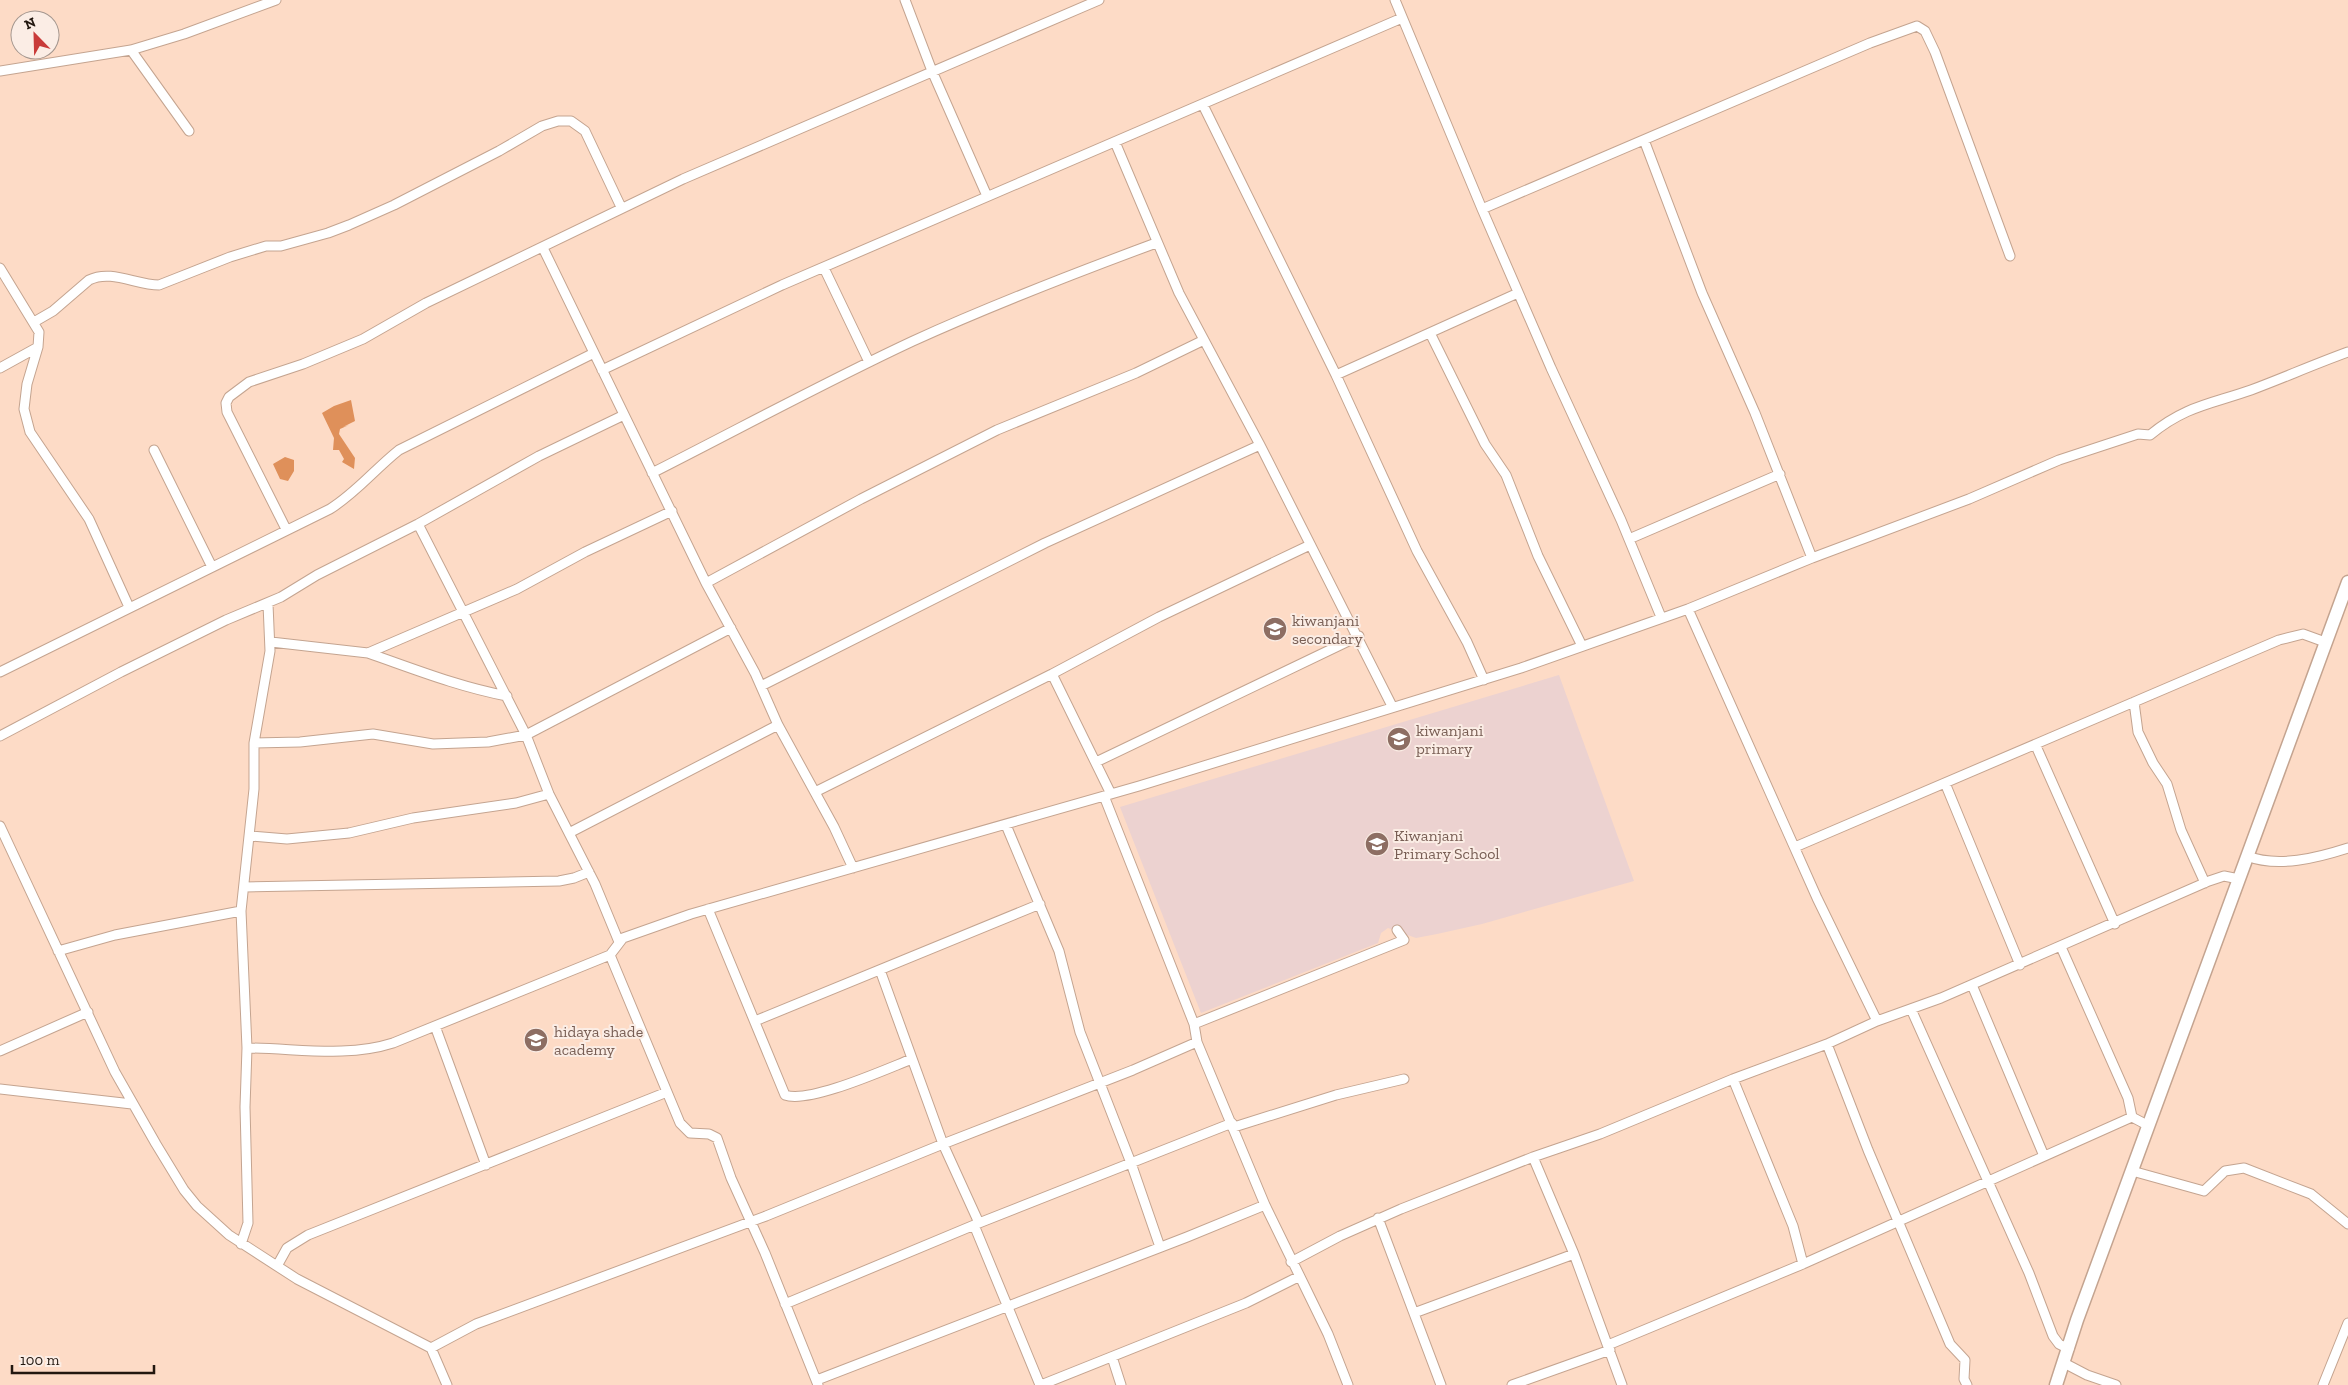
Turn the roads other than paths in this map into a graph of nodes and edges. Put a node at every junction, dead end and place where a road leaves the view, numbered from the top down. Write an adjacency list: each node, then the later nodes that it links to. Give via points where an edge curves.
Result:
1 (276, 0): 6 (street)
2 (904, 0): 8 (street)
3 (1099, 0): 8 (street)
4 (1395, 0): 5 (street)
5 (1402, 18): 9 (street); 15 (street)
6 (131, 50): 7 (street); 10 (street)
7 (0, 71)
8 (932, 71): 13 (street); 14 (street)
9 (1203, 106): 12 (street); 31 (street)
10 (189, 131)
11 (1644, 140): 15 (street); 18 (street, via 1870,43 1920,26 1935,52); 36 (street, via 1702,293)
12 (1115, 142): 13 (street); 16 (street)
13 (987, 196): 20 (street)
14 (621, 207): 17 (street); 22 (street, via 585,131 571,121 558,121 542,126 394,205 328,233 230,257 160,285 96,276 47,316)
15 (1482, 209): 21 (street)
16 (1156, 243): 24 (street); 28 (street, via 915,340)
17 (543, 248): 27 (street); 39 (street, via 426,303 363,339 249,382 232,392 226,403 228,412)
18 (2010, 256)
19 (0, 268): 22 (street)
20 (824, 268): 28 (street); 30 (street)
21 (1518, 292): 23 (street); 40 (street)
22 (34, 322): 25 (street, via 39,332)
23 (1430, 333): 31 (street); 55 (street, via 1485,444 1506,475 1538,556)
24 (1204, 340): 33 (street); 44 (street, via 1136,373 997,430)
25 (38, 347): 29 (street); 47 (street, via 27,384 24,409 30,432 89,519)
26 (2348, 352): 42 (street, via 2249,390 2201,404 2166,422 2150,435 2138,434 2059,460 1969,499)
27 (594, 353): 30 (street); 39 (street, via 407,445 379,465 342,501)
28 (869, 362): 35 (street)
29 (0, 368)
30 (602, 370): 32 (street)
31 (1336, 375): 59 (street, via 1417,551)
32 (624, 415): 35 (street); 38 (street, via 539,456)
33 (1260, 445): 41 (street); 60 (street, via 1070,532)
34 (154, 450): 43 (street)
35 (652, 473): 37 (street)
36 (1780, 474): 40 (street); 42 (street)
37 (672, 511): 44 (street); 49 (street, via 517,589)
38 (418, 524): 46 (street, via 317,575); 49 (street)
39 (286, 529): 43 (street)
40 (1629, 539): 50 (street)
41 (1310, 545): 52 (street); 58 (street)
42 (1812, 558): 48 (street)
43 (212, 567): 47 (street)
44 (706, 582): 51 (street)
45 (2348, 582): 54 (street)
46 (268, 604): 53 (street); 66 (street, via 226,620)
47 (130, 607): 57 (street)
48 (1688, 609): 50 (street); 78 (street)
49 (462, 612): 56 (street); 61 (street)
50 (1661, 617): 55 (street)
51 (731, 628): 60 (street); 65 (street)
52 (1359, 636): 63 (street); 69 (street)
53 (270, 642): 56 (street); 67 (street)
54 (2325, 642): 62 (street, via 2308,635 2292,636); 80 (street)
55 (1582, 646): 59 (street)
56 (368, 653): 61 (street, via 477,691)
57 (0, 672)
58 (1052, 674): 69 (street); 71 (street)
59 (1484, 680): 63 (street)
60 (761, 686): 64 (street)
61 (506, 696): 65 (street)
62 (2134, 702): 68 (street); 84 (street, via 2138,732 2167,784 2181,830)
63 (1392, 706): 73 (street)
64 (778, 725): 71 (street); 76 (street)
65 (526, 735): 67 (street, via 488,742 433,744 373,734); 72 (street)
66 (0, 736)
67 (254, 743): 77 (street)
68 (2036, 746): 70 (street); 89 (street)
69 (1096, 762): 73 (street)
70 (1945, 783): 78 (street); 95 (street)
71 (815, 792): 81 (street)
72 (549, 794): 76 (street); 77 (street, via 516,803 413,818 350,833 287,839)
73 (1107, 795): 74 (street); 102 (street)
74 (1006, 825): 81 (street); 86 (street)
75 (0, 826): 93 (street)
76 (569, 833): 82 (street)
77 (250, 836): 85 (street)
78 (1795, 847): 101 (street)
79 (2348, 848): 80 (street, via 2300,860 2266,861)
80 (2247, 856): 83 (street)
81 (853, 868): 87 (street)
82 (588, 872): 85 (street, via 559,881); 91 (street)
83 (2239, 879): 84 (street, via 2224,876); 117 (street)
84 (2205, 883): 89 (street)
85 (245, 887): 88 (street)
86 (1040, 904): 96 (street); 111 (street, via 1059,952 1080,1032)
87 (708, 909): 91 (street); 100 (street)
88 (241, 911): 93 (street, via 115,935); 106 (street)
89 (2115, 924): 92 (street)
90 (1397, 930): 102 (street, via 1404,940)
91 (618, 942): 94 (street)
92 (2061, 947): 95 (street); 115 (street, via 2128,1098)
93 (58, 951): 99 (street)
94 (610, 955): 103 (street); 113 (street)
95 (2020, 965): 97 (street)
96 (880, 970): 100 (street); 108 (street)
97 (1972, 985): 98 (street); 120 (street)
98 (1911, 1010): 101 (street); 124 (street)
99 (88, 1012): 107 (street); 114 (street)
100 (755, 1021): 108 (street, via 780,1087 788,1096 823,1091)
101 (1877, 1021): 105 (street)
102 (1194, 1024): 104 (street)
103 (435, 1026): 106 (street, via 362,1051); 122 (street)
104 (1197, 1042): 111 (street); 116 (street)
105 (1827, 1044): 110 (street); 127 (street)
106 (247, 1048): 131 (street, via 248,1223)
107 (0, 1051)
108 (912, 1059): 118 (street)
109 (1404, 1079): 116 (street)
110 (1733, 1079): 119 (street, via 1608,1131); 135 (street, via 1793,1226)
111 (1100, 1083): 118 (street); 121 (street)
112 (0, 1089): 114 (street)
113 (667, 1092): 122 (street); 128 (street, via 686,1131 713,1134 717,1138)
114 (132, 1104): 131 (street, via 188,1195)
115 (2132, 1117): 117 (street); 120 (street)
116 (1233, 1125): 121 (street); 125 (street)
117 (2149, 1126): 123 (street)
118 (943, 1144): 128 (street); 129 (street)
119 (1532, 1156): 126 (street); 133 (street)
120 (2044, 1156): 124 (street)
121 (1131, 1163): 129 (street); 132 (street)
122 (486, 1165): 136 (street, via 406,1194 300,1239 287,1248)
123 (2132, 1171): 130 (street, via 2204,1191 2225,1171 2244,1168 2307,1192); 144 (street)
124 (1986, 1181): 127 (street); 144 (street, via 2029,1273 2053,1336)
125 (1265, 1204): 132 (street); 134 (street)
126 (1378, 1218): 134 (street); 140 (street)
127 (1898, 1220): 135 (street); 155 (street, via 1950,1344 1965,1360 1964,1379)
128 (751, 1222): 138 (street); 142 (street, via 476,1324)
129 (976, 1224): 138 (street); 139 (street)
130 (2348, 1224)
131 (242, 1244): 136 (street)
132 (1160, 1247): 139 (street)
133 (1574, 1254): 140 (street); 143 (street)
134 (1291, 1262): 137 (street)
135 (1803, 1264): 143 (street)
136 (277, 1266): 142 (street)
137 (1298, 1277): 145 (street, via 1246,1303); 151 (street, via 1328,1334)
138 (785, 1304): 147 (street)
139 (1009, 1305): 147 (street); 149 (street)
140 (1414, 1313): 152 (street)
141 (2348, 1323): 158 (street)
142 (430, 1348): 148 (street)
143 (1609, 1348): 153 (street); 154 (street)
144 (2069, 1349): 146 (street)
145 (1112, 1357): 149 (street); 150 (street)
146 (2064, 1363): 156 (street); 157 (street)
147 (818, 1383)
148 (447, 1385)
149 (1041, 1385)
150 (1121, 1385)
151 (1348, 1385)
152 (1441, 1385)
153 (1512, 1385)
154 (1622, 1385)
155 (1967, 1385)
156 (2056, 1385)
157 (2116, 1385)
158 (2323, 1385)

